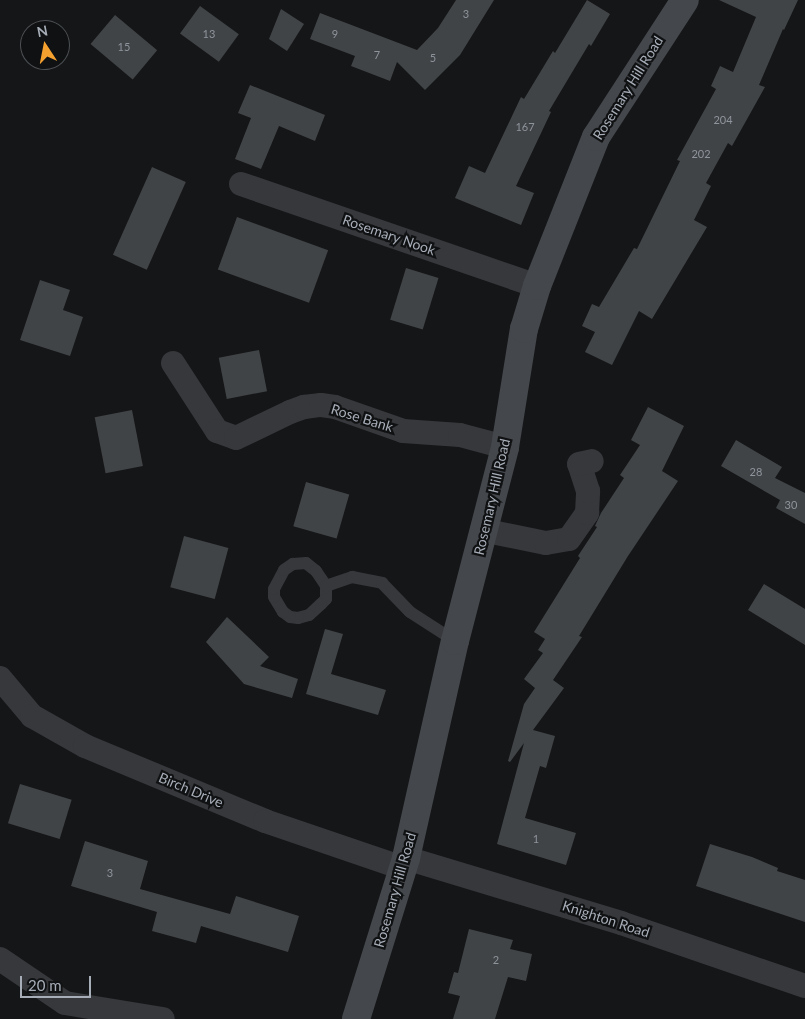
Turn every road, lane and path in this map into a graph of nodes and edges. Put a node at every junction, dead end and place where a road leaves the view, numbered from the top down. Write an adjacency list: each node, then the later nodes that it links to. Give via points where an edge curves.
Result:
1 (685, 0): 3 (main road, Rosemary Hill Road, via 596,137)
2 (242, 184): 3 (street, Rosemary Nook)
3 (537, 286): 5 (main road, Rosemary Hill Road, via 524,329)
4 (173, 363): 5 (street, Rose Bank, via 217,430 236,438 290,412 321,406 335,407 403,431 460,435)
5 (505, 447): 7 (main road, Rosemary Hill Road)
6 (592, 461): 7 (street, via 579,464 588,491 587,513 569,539 546,543)
7 (482, 530): 9 (main road, Rosemary Hill Road)
8 (326, 586): 8 (lane, via 306,563 293,564 278,578 274,597 283,612 298,618 309,615 326,599); 9 (lane, via 352,577 382,583 410,612)
9 (455, 641): 11 (main road, Rosemary Hill Road)
10 (0, 678): 11 (street, Birch Drive, via 32,716 85,746 265,822)
11 (404, 863): 13 (street, Knighton Road, via 621,923); 15 (main road, Rosemary Hill Road)
12 (0, 959): 14 (street, via 65,1003)
13 (805, 986)
14 (163, 1019)
15 (356, 1019)

